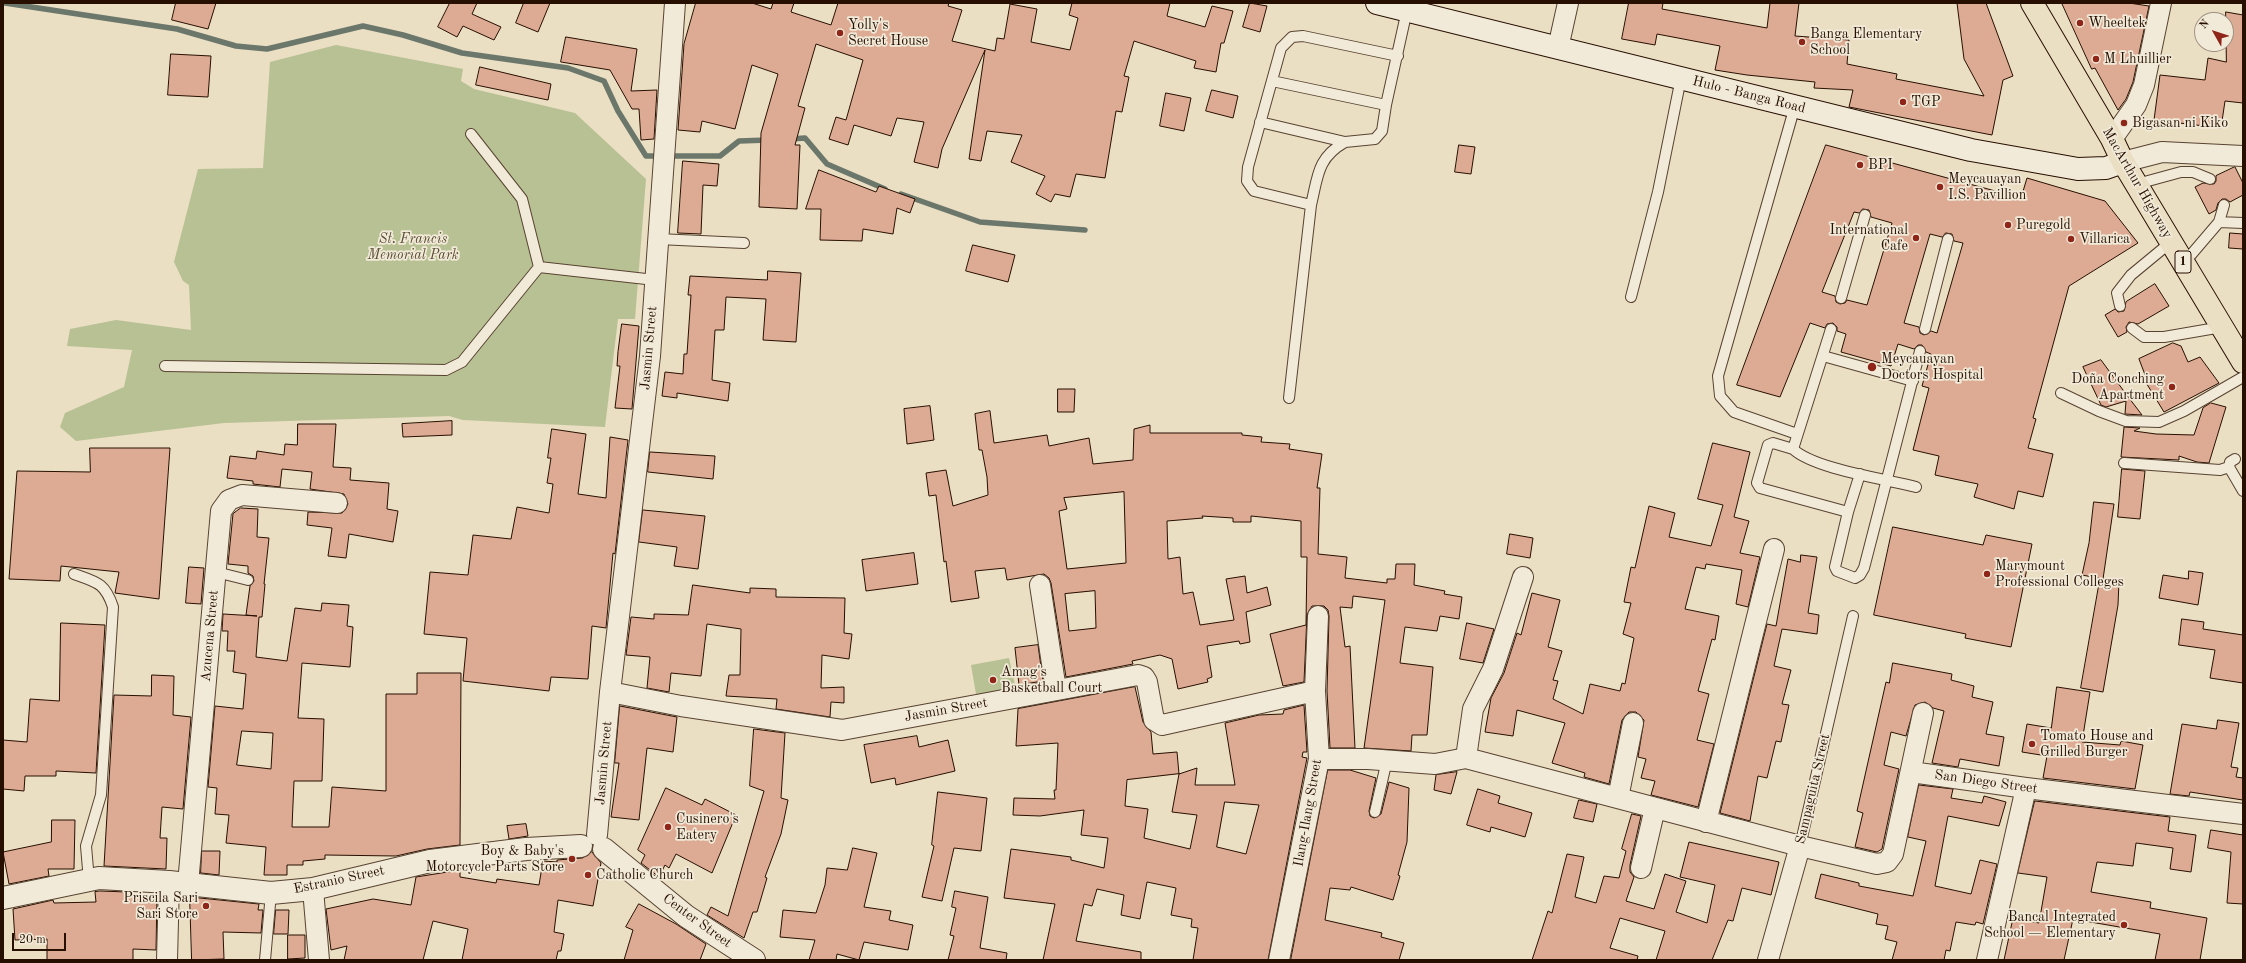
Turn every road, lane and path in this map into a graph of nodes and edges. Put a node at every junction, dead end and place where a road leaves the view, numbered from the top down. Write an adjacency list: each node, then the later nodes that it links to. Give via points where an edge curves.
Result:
1 (675, 3): 26 (street, Jasmin Street)
2 (1377, 3): 6 (main road, Hulo - Banga Road)
3 (1568, 3): 7 (street)
4 (2032, 3): 15 (highway, MacArthur Highway / 1)
5 (2161, 3): 15 (street, via 2144,85 2136,105)
6 (1407, 10): 7 (main road, Hulo - Banga Road); 8 (lane)
7 (1558, 48): 9 (main road, Hulo - Banga Road)
8 (1398, 56): 10 (lane, via 1303,36 1292,37 1281,48); 11 (lane)
9 (1682, 78): 12 (main road, Hulo - Banga Road); 33 (lane, via 1658,192)
10 (1272, 81): 11 (lane); 13 (lane)
11 (1386, 105): 16 (lane, via 1382,131 1375,139)
12 (1795, 106): 18 (main road, Hulo - Banga Road, via 1971,150 2078,169 2106,168); 47 (lane, via 1718,376 1720,396 1734,412)
13 (1260, 122): 16 (lane); 21 (lane, via 1248,167 1247,181 1254,191)
14 (471, 134): 31 (lane, via 522,199)
15 (2112, 139): 18 (highway, MacArthur Highway / 1)
16 (1345, 142): 21 (lane, via 1331,150 1320,165)
17 (2243, 156): 18 (street, via 2162,152)
18 (2123, 162): 20 (highway, MacArthur Highway / 1)
19 (2210, 179): 20 (lane, via 2193,172 2181,172)
20 (2137, 184): 28 (highway, MacArthur Highway / 1)
21 (1311, 205): 46 (lane)
22 (2224, 205): 24 (lane)
23 (1865, 215): 34 (lane)
24 (2219, 222): 25 (lane); 30 (lane)
25 (2243, 223)
26 (658, 239): 29 (lane); 32 (street, Jasmin Street)
27 (1948, 239): 39 (lane)
28 (2171, 242): 30 (highway, MacArthur Highway / 1); 35 (lane, via 2131,275 2117,293)
29 (744, 243)
30 (2184, 263): 36 (highway, MacArthur Highway / 1)
31 (539, 267): 32 (lane); 43 (lane, via 462,362 446,370)
32 (655, 280): 68 (street, Jasmin Street, via 650,356)
33 (1631, 297)
34 (1840, 298)
35 (2120, 306)
36 (2222, 327): 37 (lane, via 2164,337 2144,337); 42 (highway, MacArthur Highway / 1)
37 (2132, 328)
38 (1831, 329): 41 (lane)
39 (1925, 329)
40 (1920, 351): 44 (lane)
41 (1823, 356): 44 (lane); 47 (lane)
42 (2242, 363): 45 (lane, via 2184,411 2159,422 2126,420)
43 (165, 366)
44 (1913, 382): 53 (lane)
45 (2061, 393)
46 (1289, 398)
47 (1797, 434): 48 (lane)
48 (1793, 448): 52 (lane, via 1806,458); 57 (lane, via 1773,443 1768,445 1758,482 1760,488)
49 (2235, 459): 51 (lane, via 2230,462)
50 (2124, 463): 51 (lane, via 2220,470)
51 (2229, 467): 55 (lane)
52 (1860, 474): 53 (lane); 57 (lane)
53 (1888, 480): 54 (lane); 57 (lane, via 1864,568 1855,578 1836,571 1835,567)
54 (1916, 486)
55 (2243, 491)
56 (337, 503): 59 (street, Azucena Street, via 242,495 229,500 221,511)
57 (1848, 512)
58 (1774, 549): 80 (street)
59 (216, 572): 62 (lane); 85 (street, Azucena Street)
60 (74, 574): 84 (lane, via 100,583 109,595 112,606 101,795 86,846)
61 (1523, 576): 71 (street, via 1493,669 1473,709)
62 (248, 580)
63 (1040, 585): 66 (street)
64 (1318, 616): 67 (street, Ilang-Ilang Street)
65 (1853, 616): 82 (lane, Sampaguita Street)
66 (1056, 690): 67 (street, Jasmin Street, via 1138,675 1144,677 1147,682 1154,720 1162,725); 68 (street, Jasmin Street, via 842,730 681,706)
67 (1315, 691): 72 (street, Ilang-Ilang Street)
68 (610, 692): 81 (street, Jasmin Street)
69 (1923, 713): 74 (street)
70 (1633, 723): 76 (street)
71 (1466, 758): 73 (street, via 1435,764); 76 (street)
72 (1319, 759): 73 (street); 93 (street, Ilang-Ilang Street)
73 (1387, 760): 78 (lane)
74 (1911, 772): 75 (street, San Diego Street); 82 (street, via 1893,854 1887,862 1876,864)
75 (2026, 788): 79 (street, San Diego Street); 95 (street)
76 (1618, 798): 77 (street)
77 (1655, 808): 80 (street); 83 (street)
78 (1375, 812)
79 (2243, 814)
80 (1706, 822): 82 (street)
81 (594, 844): 86 (main road, Estranio Street, via 526,849 430,861); 92 (main road, Center Street, via 686,916)
82 (1800, 846): 94 (street, Sampaguita Street)
83 (1640, 868)
84 (89, 881): 85 (main road, Estranio Street, via 99,878); 88 (main road, Estranio Street)
85 (179, 883): 87 (main road, Estranio Street); 89 (street, Azucena Street)
86 (313, 889): 87 (main road, Estranio Street); 91 (street)
87 (271, 893): 90 (lane)
88 (3, 898)
89 (167, 960)
90 (265, 960)
91 (319, 960)
92 (754, 960)
93 (1279, 960)
94 (1768, 960)
95 (1987, 960)

